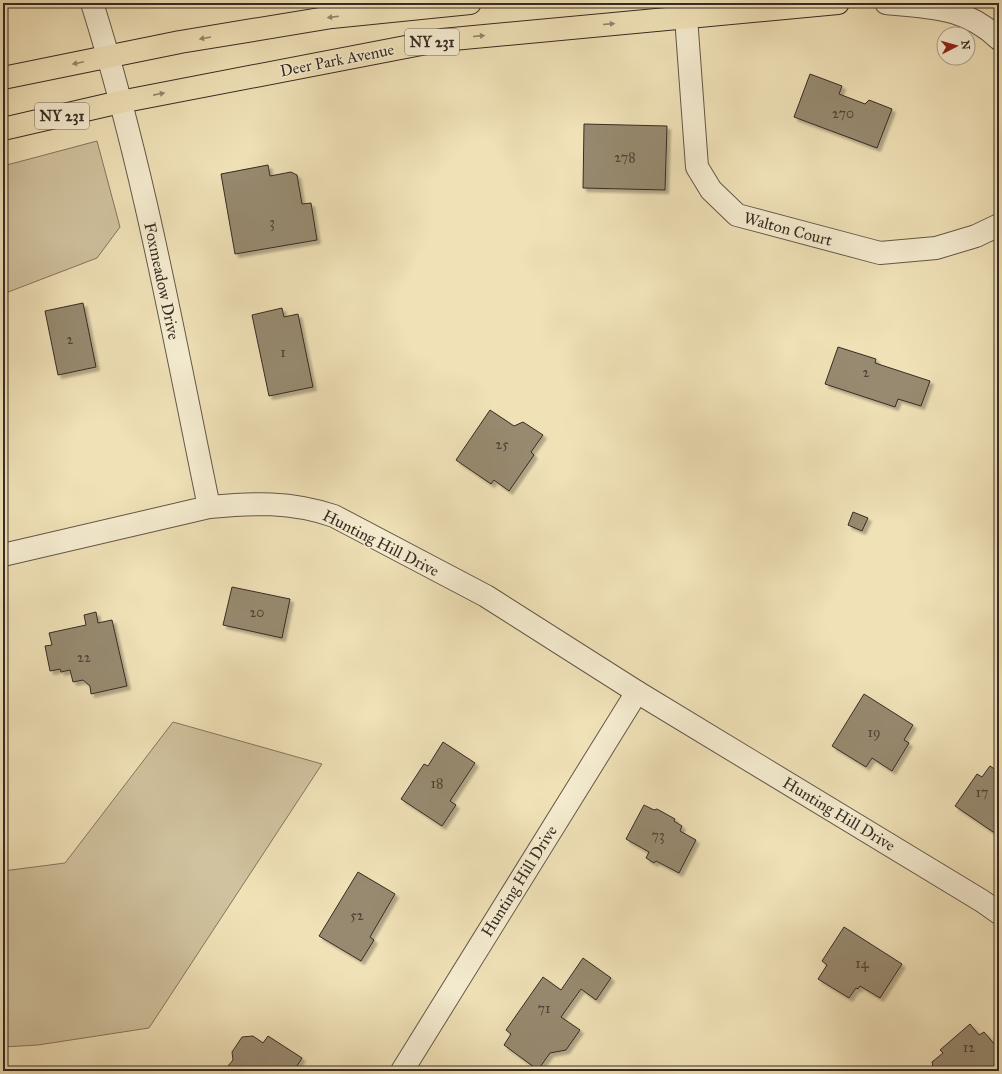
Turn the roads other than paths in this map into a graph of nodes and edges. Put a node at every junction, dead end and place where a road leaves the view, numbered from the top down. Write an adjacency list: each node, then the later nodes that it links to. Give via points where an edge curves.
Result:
1 (92, 3): 7 (street, Foxmeadow Drive)
2 (470, 3): 7 (main road, NY 231, one-way to 7, via 332,17)
3 (838, 3): 5 (main road, Deer Park Avenue / NY 231)
4 (886, 3): 6 (street, via 960,14 981,24)
5 (686, 17): 9 (main road, Deer Park Avenue / NY 231, one-way to 5, via 442,40); 11 (street, Walton Court, via 697,167 711,190 737,215 880,253 936,248 976,236)
6 (999, 39)
7 (109, 56): 8 (main road, NY 231, one-way to 8); 9 (street, Foxmeadow Drive)
8 (3, 78)
9 (120, 102): 10 (main road, Deer Park Avenue / NY 231); 12 (street, Foxmeadow Drive, via 152,229)
10 (3, 129)
11 (999, 225)
12 (209, 507): 13 (street, Hunting Hill Drive); 14 (street, Hunting Hill Drive, via 269,504 314,509 334,516 486,596)
13 (3, 555)
14 (637, 692): 15 (street, Hunting Hill Drive); 16 (street, Hunting Hill Drive)
15 (999, 913)
16 (402, 1071)

